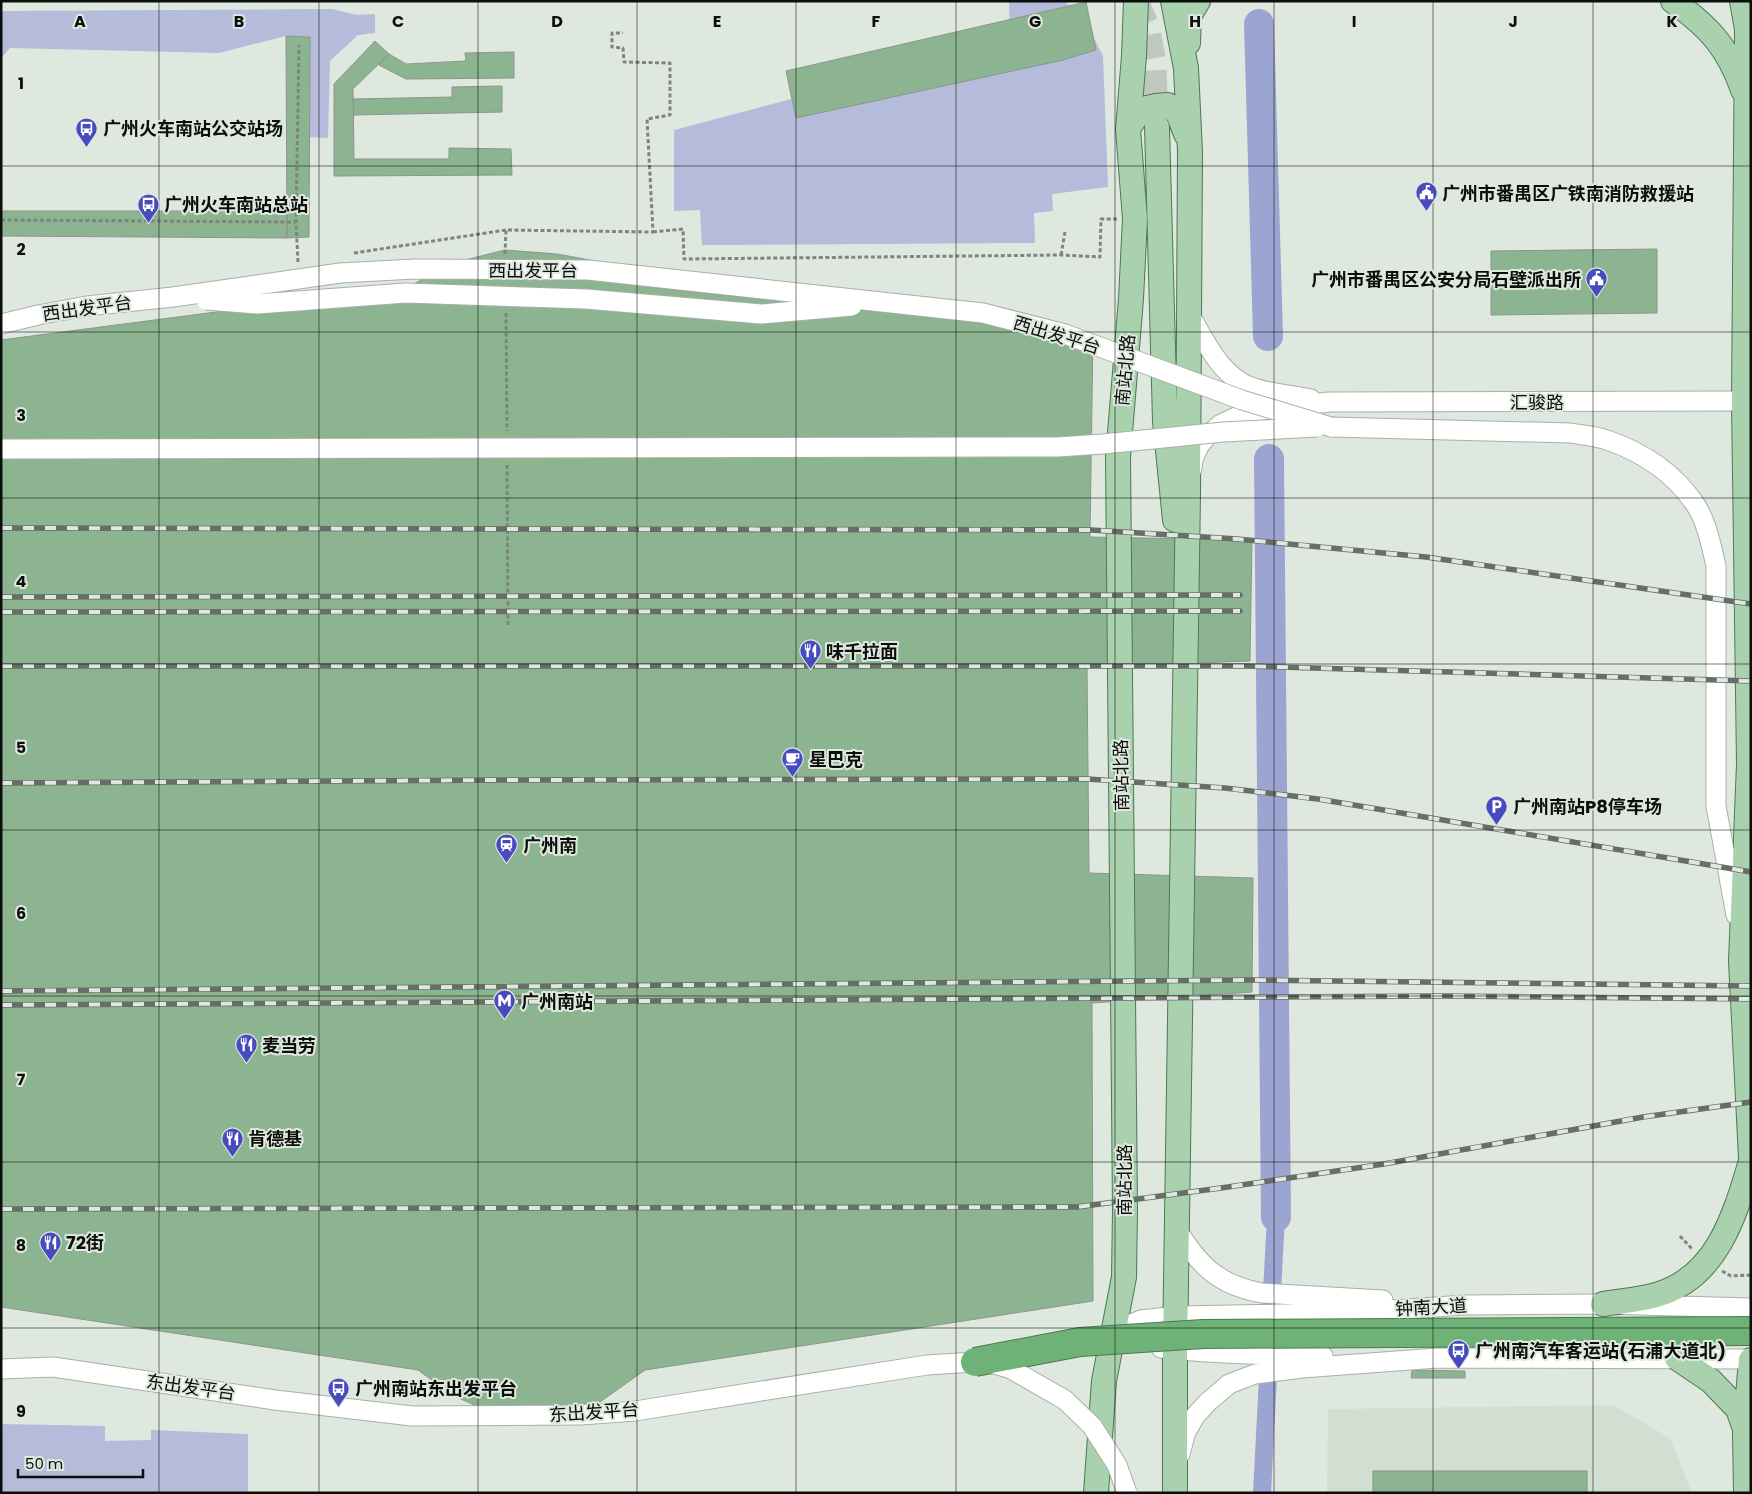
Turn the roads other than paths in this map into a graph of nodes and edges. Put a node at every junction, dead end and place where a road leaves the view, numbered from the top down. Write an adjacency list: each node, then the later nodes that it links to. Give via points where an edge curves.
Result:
1 (1116, 1): 7 (main road, via 1127,22)
2 (1136, 1): 7 (main road)
3 (1173, 1): 8 (main road)
4 (1198, 1): 8 (main road, via 1189,16)
5 (1673, 1): 9 (main road, via 1718,40 1738,74)
6 (1742, 1): 9 (main road, via 1747,29)
7 (1134, 56): 11 (main road, 南站北路)
8 (1186, 68): 12 (main road)
9 (1747, 100): 13 (main road)
10 (1157, 126): 23 (main road, via 1165,421)
11 (1128, 129): 12 (main road, via 1139,112 1150,106 1168,105 1178,113); 34 (main road, 南站北路, via 1135,219 1118,457 1125,1210 1124,1277)
12 (1188, 140): 16 (main road)
13 (1748, 151): 18 (main road)
14 (173, 297): 15 (street, 西出发平台, bridge, via 258,304 405,293 586,299 761,314); 15 (street, 西出发平台, bridge, via 340,273 415,269 588,270); 17 (street, 西出发平台, bridge, via 87,306)
15 (893, 302): 20 (street, 西出发平台, bridge, via 982,313 1065,334 1242,400)
16 (1190, 315): 19 (street, via 1209,348 1234,377 1253,388); 22 (main road)
17 (1, 324)
18 (1744, 401): 19 (street, 汇骏路); 24 (main road, via 1749,764)
19 (1329, 402): 22 (street, via 1254,411 1221,424 1199,446)
20 (1331, 427): 21 (street, bridge, via 1222,432 1058,447); 24 (street, via 1570,433 1606,440 1649,459 1671,476 1695,505 1707,531 1716,566 1716,806 1734,899)
21 (1, 449)
22 (1188, 494): 23 (main road)
23 (1186, 636): 26 (main road)
24 (1741, 961): 25 (main road)
25 (1751, 1159): 27 (main road, via 1737,1209 1706,1264 1680,1286 1657,1295)
26 (1177, 1230): 28 (street, via 1207,1269 1228,1283); 32 (main road)
27 (1603, 1304): 29 (street, 钟南大道); 30 (street, 钟南大道)
28 (1312, 1305): 29 (street); 31 (street, 钟南大道); 32 (street, 钟南大道, via 1241,1314)
29 (1465, 1305): 31 (street, 钟南大道)
30 (1751, 1308)
31 (1346, 1313): 36 (street)
32 (1176, 1316): 34 (street, 钟南大道, via 1141,1320); 35 (main road)
33 (1751, 1330): 40 (highway, bridge, via 1204,1334 1080,1342)
34 (1113, 1331): 35 (street, via 1156,1347); 45 (main road, 南站北路, via 1104,1381)
35 (1175, 1349): 41 (street); 44 (main road)
36 (1344, 1356): 37 (street); 41 (street)
37 (1437, 1358): 38 (street); 41 (street)
38 (1677, 1358): 39 (street); 43 (main road, via 1712,1381 1732,1402 1738,1409)
39 (1751, 1360): 43 (main road)
40 (975, 1362): 42 (street, 东出发平台, bridge, via 927,1365 635,1410 581,1415 412,1416 275,1400 53,1367); 46 (street, 东出发平台, bridge, via 1011,1370 1065,1400 1092,1426 1117,1465)
41 (1304, 1362): 44 (street, via 1230,1384 1208,1402 1186,1432)
42 (1, 1369)
43 (1745, 1432): 47 (main road)
44 (1174, 1484)
45 (1096, 1493)
46 (1127, 1493)
47 (1746, 1493)

